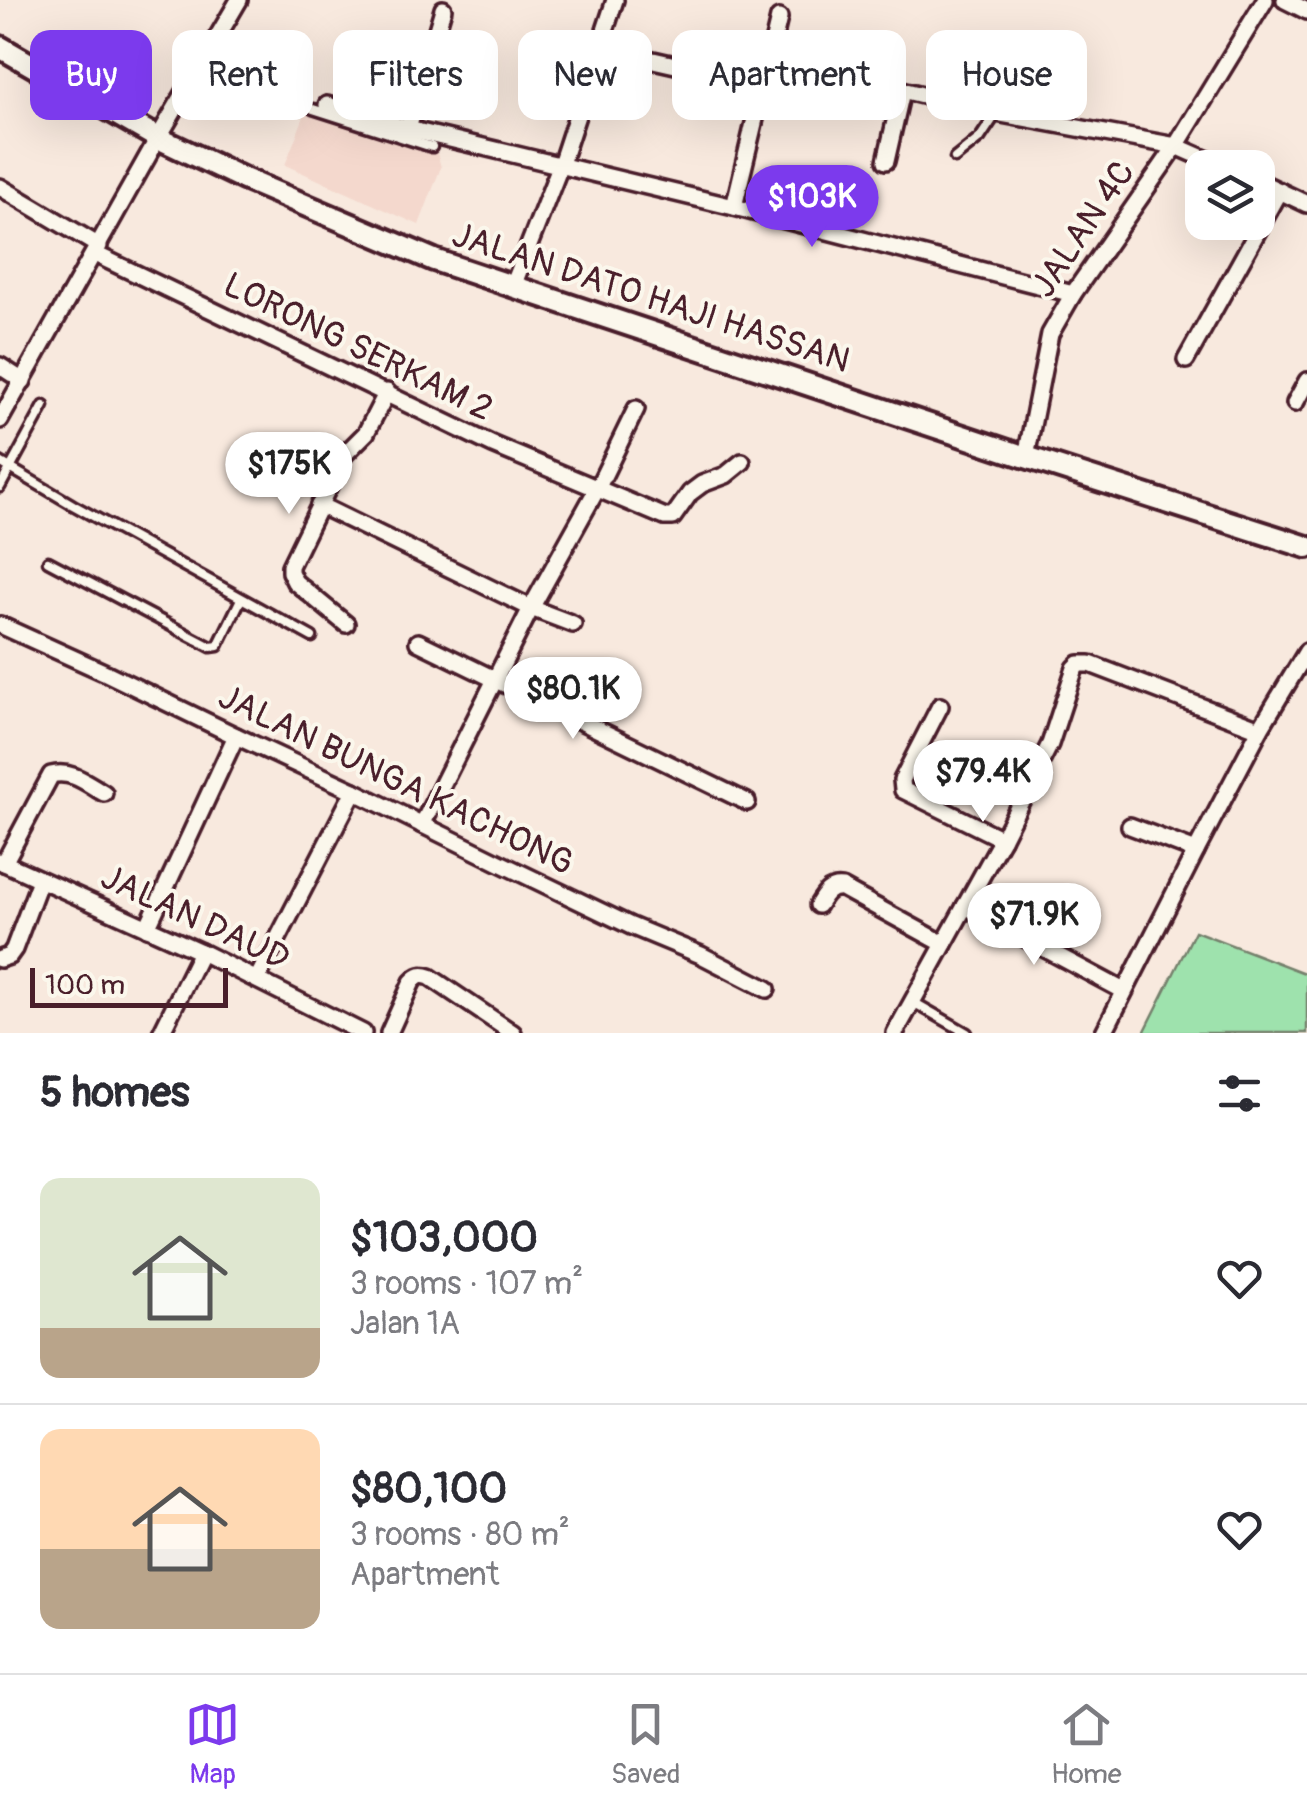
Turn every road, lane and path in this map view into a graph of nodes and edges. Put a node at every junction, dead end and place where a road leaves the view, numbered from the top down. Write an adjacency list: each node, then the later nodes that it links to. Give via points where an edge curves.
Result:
1 (239, 0): 21 (street)
2 (615, 0): 8 (street)
3 (1285, 0): 6 (street)
4 (1259, 1): 22 (street, JALAN 4C)
5 (443, 9): 20 (street)
6 (1307, 11)
7 (779, 18): 9 (street)
8 (606, 30)
9 (777, 30)
10 (0, 47): 21 (street, JALAN DATO HAJI HASSAN)
11 (320, 107): 12 (street)
12 (333, 111)
13 (361, 120): 23 (lane)
14 (365, 120): 20 (street)
15 (576, 120): 27 (street)
16 (756, 120): 32 (street)
17 (895, 120): 26 (street)
18 (992, 120): 25 (lane)
19 (1034, 120): 22 (street)
20 (408, 130): 27 (street)
21 (158, 138): 33 (street); 34 (street, JALAN DATO HAJI HASSAN, via 402,248)
22 (1176, 146): 24 (street); 35 (street, JALAN 4C)
23 (432, 147)
24 (1185, 150)
25 (955, 158)
26 (886, 160)
27 (561, 164): 32 (street); 34 (street)
28 (0, 187): 33 (street, LORONG SERKAM 2)
29 (1275, 189): 30 (street)
30 (1280, 191): 31 (street); 36 (street)
31 (1307, 204)
32 (734, 207): 35 (street)
33 (97, 250): 38 (street); 40 (street, LORONG SERKAM 2)
34 (513, 286): 45 (street, JALAN DATO HAJI HASSAN)
35 (1073, 294): 45 (street, JALAN 4C, via 1050,334)
36 (1186, 360)
37 (0, 366): 38 (street)
38 (23, 381): 44 (street)
39 (1307, 381): 41 (street)
40 (387, 392): 50 (street, LORONG SERKAM 2); 51 (street)
41 (1295, 403)
42 (44, 406): 48 (lane)
43 (636, 408): 50 (street)
44 (0, 420)
45 (1026, 457): 52 (street, JALAN DATO HAJI HASSAN)
46 (0, 462): 48 (lane)
47 (742, 462): 50 (street, LORONG SERKAM 2, via 702,484 672,517)
48 (10, 469): 49 (lane); 54 (lane)
49 (0, 487)
50 (596, 489): 55 (street)
51 (320, 505): 55 (street); 56 (street, via 290,572)
52 (1307, 547)
53 (48, 561): 54 (lane, via 210,647 218,646)
54 (242, 599): 59 (lane)
55 (531, 608): 57 (street); 62 (street)
56 (346, 624)
57 (573, 624)
58 (0, 625): 65 (street, JALAN BUNGA KACHONG)
59 (312, 637)
60 (418, 642): 62 (street)
61 (1307, 651): 64 (street)
62 (495, 679): 68 (street); 69 (street)
63 (940, 706): 71 (street, via 902,780 904,790)
64 (1260, 729): 71 (street, via 1080,664 1050,744); 72 (street)
65 (236, 736): 66 (street, JALAN BUNGA KACHONG); 77 (street)
66 (354, 791): 69 (street, JALAN BUNGA KACHONG); 81 (street)
67 (104, 794): 73 (street, via 72,774 51,774)
68 (747, 802)
69 (422, 825): 82 (street, JALAN BUNGA KACHONG)
70 (1130, 826): 72 (street)
71 (1002, 839): 76 (street)
72 (1196, 851): 83 (street)
73 (2, 862): 74 (street, JALAN DAUD)
74 (40, 880): 77 (street, JALAN DAUD); 80 (street, via 14,949)
75 (818, 905): 78 (street, via 831,888 842,888)
76 (965, 906): 78 (street); 83 (street)
77 (148, 928): 79 (street, JALAN DAUD)
78 (944, 944): 84 (street)
79 (201, 952): 81 (street, JALAN DAUD); 86 (street)
80 (0, 959)
81 (257, 979): 87 (street, JALAN DAUD)
82 (767, 989)
83 (1124, 991): 85 (street)
84 (913, 1002): 90 (street); 91 (lane)
85 (1104, 1032)
86 (161, 1033)
87 (363, 1033)
88 (390, 1033): 89 (street, via 412,982 423,974)
89 (513, 1033)
90 (894, 1033)
91 (967, 1033)

